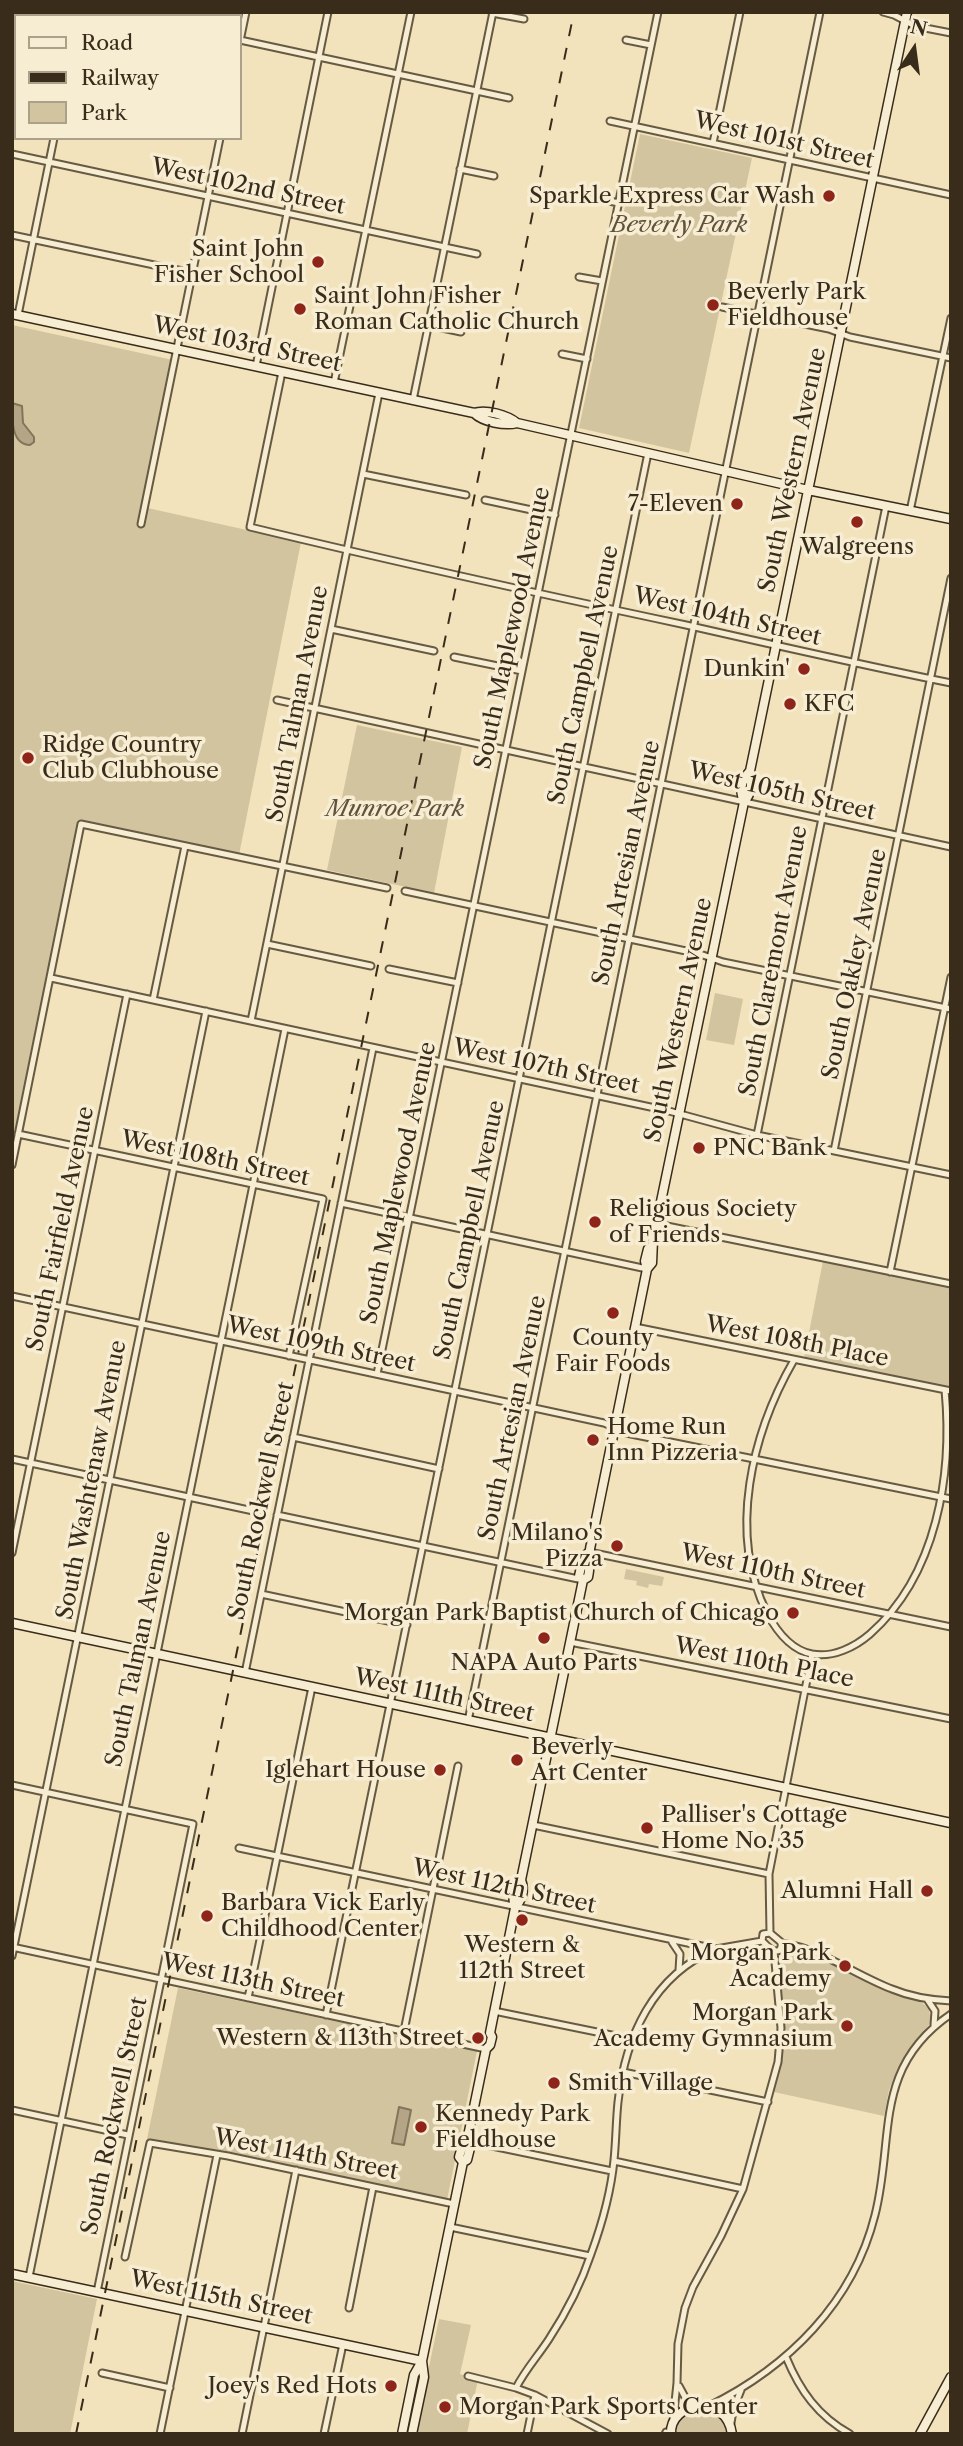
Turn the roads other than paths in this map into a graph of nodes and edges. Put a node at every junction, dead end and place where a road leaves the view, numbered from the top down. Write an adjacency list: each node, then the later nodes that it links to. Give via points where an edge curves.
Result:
1 (246, 12): 11 (street)
2 (328, 12): 16 (street)
3 (411, 12): 17 (street)
4 (658, 12): 15 (street, South Maplewood Avenue)
5 (740, 12): 24 (street)
6 (820, 12): 26 (street, South Artesian Avenue)
7 (883, 12): 9 (street)
8 (493, 13): 10 (street); 18 (street)
9 (906, 16): 12 (street, via 915,26); 30 (main road, South Western Avenue)
10 (524, 19)
11 (242, 31)
12 (951, 33)
13 (242, 40): 16 (street)
14 (626, 40): 15 (street)
15 (651, 45): 21 (street, South Maplewood Avenue)
16 (319, 57): 17 (street); 36 (street)
17 (398, 74): 18 (street); 37 (street)
18 (476, 91): 19 (street); 28 (street)
19 (509, 98)
20 (610, 121): 21 (street, West 101st Street)
21 (634, 126): 24 (street, West 101st Street); 35 (street, South Maplewood Avenue)
22 (54, 140): 27 (street)
23 (220, 140): 33 (street)
24 (713, 143): 26 (street, West 101st Street)
25 (12, 154): 27 (street, West 102nd Street)
26 (790, 159): 30 (street, West 101st Street); 46 (street, South Artesian Avenue)
27 (49, 162): 33 (street, West 102nd Street); 39 (street)
28 (460, 169): 29 (street); 40 (street)
29 (494, 176)
30 (873, 178): 32 (street, West 101st Street); 51 (main road, South Western Avenue)
31 (951, 186): 32 (street)
32 (950, 194)
33 (208, 196): 36 (street, West 102nd Street); 42 (street)
34 (594, 198): 35 (street)
35 (618, 204): 44 (street, South Maplewood Avenue)
36 (287, 213): 37 (street, West 102nd Street); 57 (street)
37 (366, 230): 40 (street, West 102nd Street); 59 (street)
38 (12, 235): 39 (street)
39 (33, 239): 42 (street); 47 (street)
40 (444, 247): 41 (street, West 102nd Street); 49 (street)
41 (477, 254)
42 (192, 273): 52 (street)
43 (579, 277): 44 (street)
44 (603, 281): 56 (street, South Maplewood Avenue)
45 (722, 307): 46 (street)
46 (758, 314): 51 (street); 64 (street, South Artesian Avenue)
47 (15, 315): 52 (main road, West 103rd Street)
48 (951, 318): 54 (street)
49 (428, 325): 50 (street); 61 (street)
50 (461, 332)
51 (841, 334): 54 (street); 66 (main road, South Western Avenue)
52 (177, 349): 57 (main road, West 103rd Street); 73 (street)
53 (562, 354): 56 (street)
54 (943, 356): 55 (street); 70 (street)
55 (951, 358)
56 (587, 359): 62 (street, South Maplewood Avenue)
57 (256, 366): 58 (main road, West 103rd Street)
58 (282, 372): 59 (main road, West 103rd Street); 74 (street, West 104th Street, via 250,527)
59 (334, 383): 60 (main road, West 103rd Street)
60 (379, 393): 61 (main road, West 103rd Street); 65 (street, South Talman Avenue)
61 (413, 400): 62 (main road, West 103rd Street, via 480,411)
62 (571, 435): 63 (main road, West 103rd Street); 71 (street, South Maplewood Avenue)
63 (648, 453): 64 (main road, West 103rd Street); 77 (street, South Campbell Avenue)
64 (726, 470): 66 (main road, West 103rd Street); 78 (street, South Artesian Avenue)
65 (363, 474): 67 (street); 74 (street, South Talman Avenue)
66 (808, 489): 69 (main road, West 103rd Street); 80 (main road, South Western Avenue)
67 (466, 495)
68 (485, 500): 71 (street)
69 (886, 506): 70 (main road, West 103rd Street); 83 (street, South Claremont Avenue)
70 (910, 511): 72 (main road, West 103rd Street)
71 (555, 514): 76 (street, South Maplewood Avenue)
72 (951, 519)
73 (141, 524)
74 (347, 552): 76 (street, West 104th Street); 79 (street, South Talman Avenue)
75 (951, 578): 85 (street, South Oakley Avenue)
76 (538, 593): 77 (street, West 104th Street); 84 (street, South Maplewood Avenue)
77 (615, 610): 78 (street, West 104th Street); 90 (street, South Campbell Avenue)
78 (694, 627): 80 (street, West 104th Street); 91 (street, South Artesian Avenue)
79 (331, 629): 81 (street); 88 (street, South Talman Avenue)
80 (776, 646): 83 (street, West 104th Street); 92 (main road, South Western Avenue, via 749,796)
81 (434, 652)
82 (454, 657): 84 (street)
83 (853, 664): 85 (street, West 104th Street); 93 (street, South Claremont Avenue)
84 (522, 671): 89 (street, South Maplewood Avenue)
85 (930, 679): 86 (street, West 104th Street); 94 (street, South Oakley Avenue)
86 (951, 683)
87 (277, 700): 88 (street, West 105th Street)
88 (315, 708): 89 (street, West 105th Street); 97 (street, South Talman Avenue)
89 (506, 750): 90 (street, West 105th Street); 100 (street, South Maplewood Avenue)
90 (583, 766): 91 (street, West 105th Street); 101 (street, South Campbell Avenue)
91 (662, 783): 92 (street, West 105th Street); 102 (street, South Artesian Avenue)
92 (744, 802): 93 (street, West 105th Street); 104 (main road, South Western Avenue)
93 (821, 820): 94 (street, West 105th Street); 107 (street, South Claremont Avenue)
94 (899, 836): 96 (street, West 105th Street); 111 (street, South Oakley Avenue)
95 (185, 846): 97 (street); 109 (street, via 81,824); 113 (street)
96 (951, 846)
97 (283, 866): 98 (street); 103 (street, South Talman Avenue)
98 (387, 888)
99 (405, 891): 100 (street)
100 (474, 905): 101 (street); 110 (street, South Maplewood Avenue)
101 (551, 922): 102 (street); 120 (street, South Campbell Avenue)
102 (629, 939): 104 (street); 121 (street, South Artesian Avenue)
103 (267, 944): 105 (street); 116 (street, South Talman Avenue)
104 (712, 958): 107 (street); 122 (main road, South Western Avenue)
105 (371, 966)
106 (388, 969): 110 (street)
107 (789, 976): 111 (street); 124 (street, South Claremont Avenue)
108 (951, 977): 114 (street)
109 (51, 978): 112 (street, West 107th Street); 123 (street)
110 (458, 983): 119 (street, South Maplewood Avenue)
111 (867, 992): 114 (street); 126 (street, South Oakley Avenue)
112 (127, 994): 113 (street, West 107th Street); 125 (street, South Fairfield Avenue)
113 (153, 1000): 115 (street, West 107th Street)
114 (948, 1008): 128 (street)
115 (206, 1011): 116 (street, West 107th Street); 129 (street, South Washtenaw Avenue)
116 (251, 1021): 117 (street, West 107th Street)
117 (285, 1029): 118 (street, West 107th Street); 131 (street, South Talman Avenue)
118 (373, 1048): 119 (street, West 107th Street); 133 (street, South Rockwell Street)
119 (441, 1062): 120 (street, West 107th Street); 134 (street, South Maplewood Avenue)
120 (519, 1079): 121 (street, West 107th Street); 136 (street, South Campbell Avenue)
121 (597, 1096): 122 (street, West 107th Street); 137 (street, South Artesian Avenue)
122 (680, 1114): 124 (street, West 107th Street); 135 (main road, South Western Avenue)
123 (19, 1134): 125 (street, West 108th Street); 127 (street)
124 (757, 1135): 126 (street, West 107th Street)
125 (95, 1151): 129 (street, West 108th Street); 142 (street, South Fairfield Avenue)
126 (834, 1151): 128 (street, West 107th Street)
127 (12, 1165)
128 (911, 1167): 130 (street, West 107th Street); 139 (street)
129 (173, 1168): 131 (street, West 108th Street); 143 (street, South Washtenaw Avenue)
130 (951, 1175)
131 (253, 1184): 132 (street, West 108th Street); 145 (street, South Talman Avenue)
132 (323, 1199): 146 (street, South Rockwell Street)
133 (341, 1203): 134 (street); 147 (street, South Rockwell Street)
134 (409, 1218): 136 (street); 149 (street, South Maplewood Avenue)
135 (657, 1224): 138 (main road, South Western Avenue, via 652,1263); 139 (street)
136 (487, 1234): 137 (street); 150 (street, South Campbell Avenue)
137 (565, 1251): 138 (street); 152 (street, South Artesian Avenue)
138 (647, 1269): 144 (main road, South Western Avenue)
139 (890, 1272): 140 (street)
140 (951, 1284)
141 (12, 1296): 142 (street, West 109th Street)
142 (63, 1307): 143 (street, West 109th Street); 157 (street, South Fairfield Avenue)
143 (141, 1324): 145 (street, West 109th Street); 159 (street, South Washtenaw Avenue)
144 (635, 1327): 148 (street, West 108th Place); 153 (main road, South Western Avenue)
145 (220, 1341): 146 (street, West 109th Street); 160 (street, South Talman Avenue)
146 (289, 1356): 147 (street, West 109th Street)
147 (309, 1360): 149 (street, West 109th Street); 154 (street, South Rockwell Street)
148 (794, 1360): 151 (street, West 108th Place); 156 (street, via 771,1404)
149 (377, 1374): 150 (street, West 109th Street)
150 (455, 1391): 152 (street, West 109th Street); 158 (street, South Campbell Avenue)
151 (948, 1391): 161 (street)
152 (533, 1408): 153 (street, West 109th Street); 168 (street, South Artesian Avenue)
153 (615, 1428): 156 (street, West 109th Street); 166 (main road, South Western Avenue)
154 (293, 1437): 158 (street); 164 (street, South Rockwell Street)
155 (12, 1459): 157 (street)
156 (754, 1460): 161 (street, West 109th Street); 170 (street, via 747,1515)
157 (31, 1463): 159 (street); 167 (street, South Fairfield Avenue)
158 (439, 1469): 165 (street, South Campbell Avenue)
159 (110, 1480): 160 (street); 176 (street, South Washtenaw Avenue)
160 (188, 1497): 163 (street); 178 (street, South Talman Avenue)
161 (941, 1497): 162 (street, West 109th Street); 172 (street, via 925,1555)
162 (951, 1499)
163 (258, 1512)
164 (277, 1515): 165 (street); 171 (street, South Rockwell Street)
165 (423, 1546): 168 (street); 174 (street, South Campbell Avenue)
166 (589, 1552): 169 (main road, South Western Avenue, via 592,1560); 170 (street, West 110th Street)
167 (12, 1553)
168 (501, 1563): 169 (street); 185 (street, South Artesian Avenue)
169 (583, 1580): 177 (main road, South Western Avenue)
170 (755, 1586): 172 (street, West 110th Street); 179 (street, via 778,1631)
171 (261, 1594): 174 (street); 180 (street, South Rockwell Street)
172 (890, 1614): 175 (street, West 110th Street); 179 (street, via 847,1649)
173 (12, 1623): 176 (main road, West 111th Street)
174 (407, 1625): 183 (street, South Campbell Avenue)
175 (951, 1627)
176 (78, 1637): 178 (main road, West 111th Street); 190 (street, South Washtenaw Avenue)
177 (570, 1642): 182 (street, West 110th Place); 186 (main road, South Western Avenue)
178 (156, 1654): 180 (main road, West 111th Street); 191 (street, South Talman Avenue)
179 (812, 1654): 182 (street)
180 (245, 1673): 181 (main road, West 111th Street)
181 (312, 1687): 183 (main road, West 111th Street); 195 (street)
182 (805, 1689): 184 (street, West 110th Place); 189 (street)
183 (390, 1704): 185 (main road, West 111th Street); 196 (street, South Campbell Avenue)
184 (951, 1719)
185 (468, 1721): 186 (main road, West 111th Street)
186 (550, 1739): 189 (main road, West 111th Street); 193 (main road, South Western Avenue)
187 (458, 1766): 198 (street)
188 (12, 1785): 190 (street)
189 (785, 1789): 192 (main road, West 111th Street); 197 (street)
190 (46, 1792): 191 (street); 204 (street, South Washtenaw Avenue)
191 (125, 1809): 208 (street, South Talman Avenue); 210 (street, South Rockwell Street, via 193,1824)
192 (951, 1823)
193 (533, 1825): 197 (street); 199 (main road, South Western Avenue, via 521,1880 522,1900)
194 (239, 1848): 195 (street, West 112th Street)
195 (277, 1856): 196 (street, West 112th Street); 211 (street)
196 (355, 1873): 198 (street, West 112th Street); 216 (street, South Campbell Avenue)
197 (769, 1874): 200 (street)
198 (433, 1890): 199 (street, West 112th Street); 218 (street)
199 (516, 1908): 201 (street, West 112th Street); 214 (main road, South Western Avenue)
200 (770, 1933): 202 (street, via 763,1934); 203 (street)
201 (670, 1940): 205 (street, West 112th Street); 209 (street, via 680,1954)
202 (762, 1941): 205 (street, West 112th Street); 206 (street)
203 (782, 1943): 206 (street, via 780,1950); 212 (street, via 810,1950 891,1989)
204 (13, 1947): 207 (street, South Washtenaw Avenue); 208 (street, West 113th Street)
205 (716, 1949): 209 (street)
206 (774, 1951): 222 (street, via 781,2028)
207 (12, 1956)
208 (93, 1965): 210 (street, West 113th Street); 224 (street, South Talman Avenue)
209 (678, 1970): 219 (street, via 658,1992)
210 (160, 1980): 211 (street, West 113th Street); 225 (street, South Rockwell Street)
211 (248, 1998): 216 (street, West 113th Street)
212 (927, 1999): 213 (street); 217 (street, via 934,2011)
213 (951, 2001)
214 (494, 2011): 219 (street); 220 (main road, South Western Avenue, via 485,2036)
215 (951, 2014): 217 (street)
216 (326, 2015): 218 (street, West 113th Street)
217 (934, 2025): 245 (street, via 896,2080 876,2211 861,2255 829,2311)
218 (404, 2031): 220 (street, West 113th Street)
219 (631, 2039): 221 (street)
220 (486, 2049): 226 (main road, South Western Avenue)
221 (623, 2072): 222 (street); 229 (street)
222 (768, 2102): 233 (street)
223 (12, 2110): 224 (street)
224 (61, 2121): 225 (street); 239 (street, South Talman Avenue)
225 (128, 2135): 240 (street, South Rockwell Street)
226 (467, 2141): 231 (street); 234 (main road, South Western Avenue, via 470,2148)
227 (150, 2143): 228 (street, West 114th Street); 236 (street, South Rockwell Street)
228 (217, 2155): 230 (street, West 114th Street); 242 (street)
229 (614, 2161): 231 (street); 233 (street)
230 (296, 2170): 232 (street, West 114th Street); 243 (street)
231 (612, 2171): 237 (street)
232 (373, 2187): 234 (street, West 114th Street); 241 (street)
233 (743, 2189): 250 (street, via 685,2308)
234 (454, 2204): 235 (main road, South Western Avenue)
235 (450, 2227): 237 (street); 246 (main road, South Western Avenue)
236 (125, 2256)
237 (590, 2256): 252 (street, via 570,2303)
238 (12, 2274): 239 (main road, West 115th Street)
239 (29, 2277): 240 (main road, West 115th Street)
240 (97, 2292): 242 (main road, West 115th Street)
241 (349, 2308)
242 (186, 2311): 243 (main road, West 115th Street); 251 (street)
243 (264, 2327): 244 (main road, West 115th Street); 259 (street)
244 (343, 2344): 246 (main road, West 115th Street); 260 (street)
245 (786, 2357): 253 (street); 266 (street, via 813,2405)
246 (422, 2361): 261 (main road, South Western Avenue, via 414,2375); 262 (main road, South Western Avenue, via 424,2377)
247 (102, 2373): 251 (street)
248 (468, 2376): 252 (street)
249 (951, 2376): 267 (main road)
250 (677, 2383): 255 (street, via 686,2399); 257 (street)
251 (170, 2388): 258 (street)
252 (516, 2388): 254 (street)
253 (741, 2390): 255 (street); 256 (street)
254 (535, 2395): 263 (street); 264 (street)
255 (704, 2406): 256 (main road, via 724,2413); 257 (main road, via 681,2412)
256 (731, 2423): 265 (main road)
257 (668, 2430)
258 (160, 2434)
259 (242, 2434)
260 (324, 2434)
261 (402, 2434)
262 (412, 2434)
263 (527, 2434)
264 (608, 2434)
265 (732, 2434)
266 (850, 2434)
267 (920, 2434)

